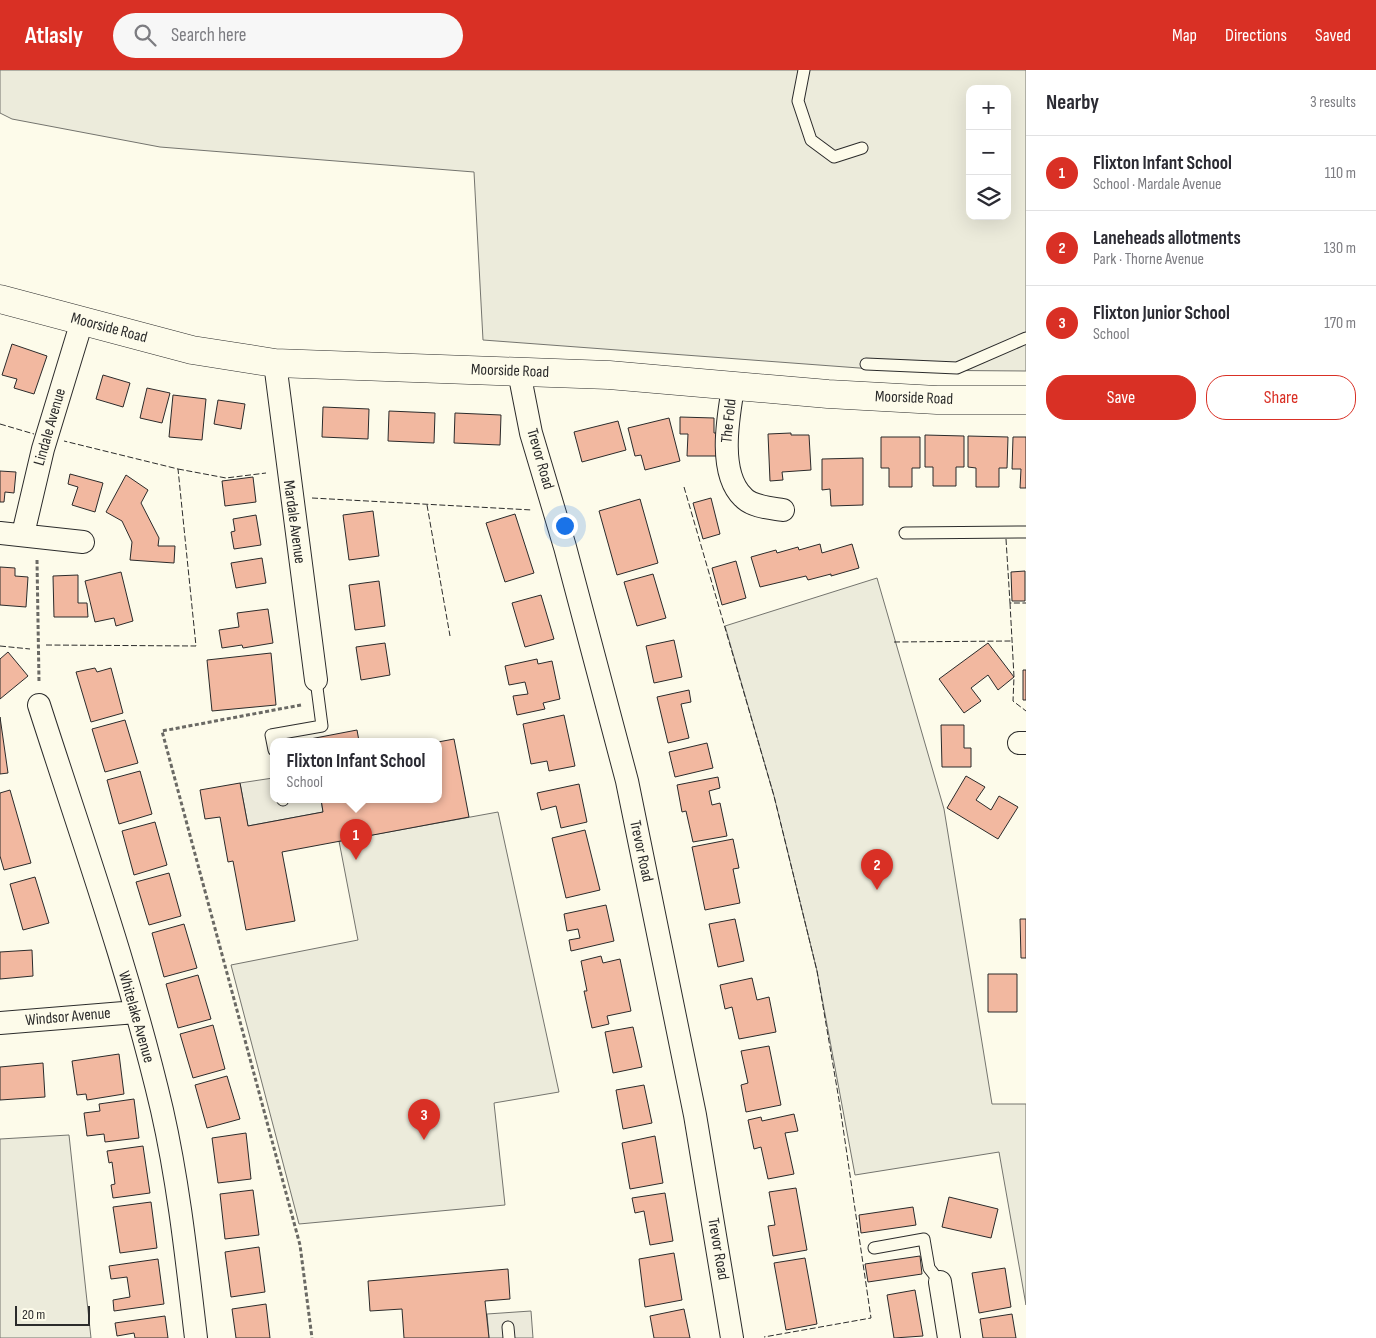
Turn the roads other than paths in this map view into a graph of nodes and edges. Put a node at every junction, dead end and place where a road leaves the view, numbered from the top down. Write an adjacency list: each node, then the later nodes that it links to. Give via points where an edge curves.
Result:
1 (804, 70): 2 (lane, via 798,101 811,140 834,157)
2 (862, 148)
3 (0, 299): 4 (street, Moorside Road)
4 (82, 321): 6 (street, Moorside Road, via 192,350); 15 (street, Lindale Avenue, via 42,449)
5 (1026, 338): 7 (lane, via 957,368)
6 (275, 363): 8 (street, Moorside Road); 17 (street, Mardale Avenue)
7 (866, 364)
8 (519, 372): 9 (street, Moorside Road, via 609,375); 25 (street, Trevor Road, via 531,433 627,781 695,1115)
9 (733, 388): 10 (street, Moorside Road, via 937,400); 11 (street, The Fold, via 726,453 733,481 743,498 758,506)
10 (1026, 400)
11 (783, 510)
12 (1026, 532): 14 (lane)
13 (0, 533): 15 (street)
14 (905, 533)
15 (30, 534): 16 (street)
16 (83, 542)
17 (317, 690): 19 (lane, via 322,726 271,735)
18 (39, 705): 20 (street, Whitelake Avenue)
19 (272, 738)
20 (136, 1012): 21 (street, Windsor Avenue); 24 (street, Whitelake Avenue, via 162,1111 181,1218)
21 (0, 1023)
22 (874, 1248): 23 (lane, via 924,1239 929,1268)
23 (940, 1282): 26 (street)
24 (196, 1338)
25 (732, 1338)
26 (949, 1338)

